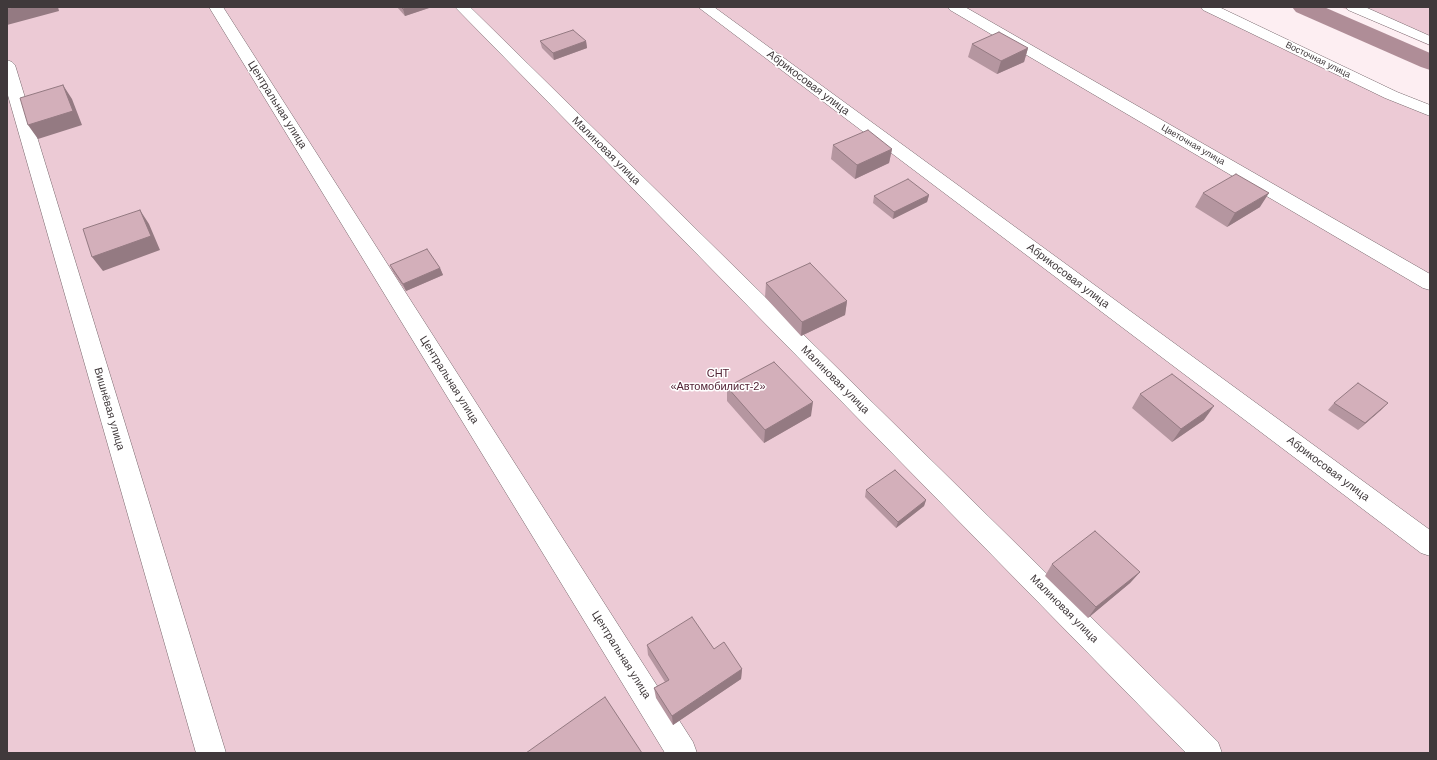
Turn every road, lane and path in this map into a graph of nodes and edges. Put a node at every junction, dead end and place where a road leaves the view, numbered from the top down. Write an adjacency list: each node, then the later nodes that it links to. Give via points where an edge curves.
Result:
1 (216, 7): 13 (street, Центральная улица)
2 (462, 7): 14 (street, Малиновая улица)
3 (705, 7): 11 (street, Абрикосовая улица)
4 (955, 7): 10 (street, Цветочная улица)
5 (1208, 7): 9 (street, Восточная улица)
6 (1353, 7): 7 (street)
7 (1430, 41)
8 (7, 65): 12 (street, Вишнёвая улица)
9 (1430, 112)
10 (1430, 284)
11 (1430, 545)
12 (211, 753)
13 (682, 753)
14 (1207, 753)

